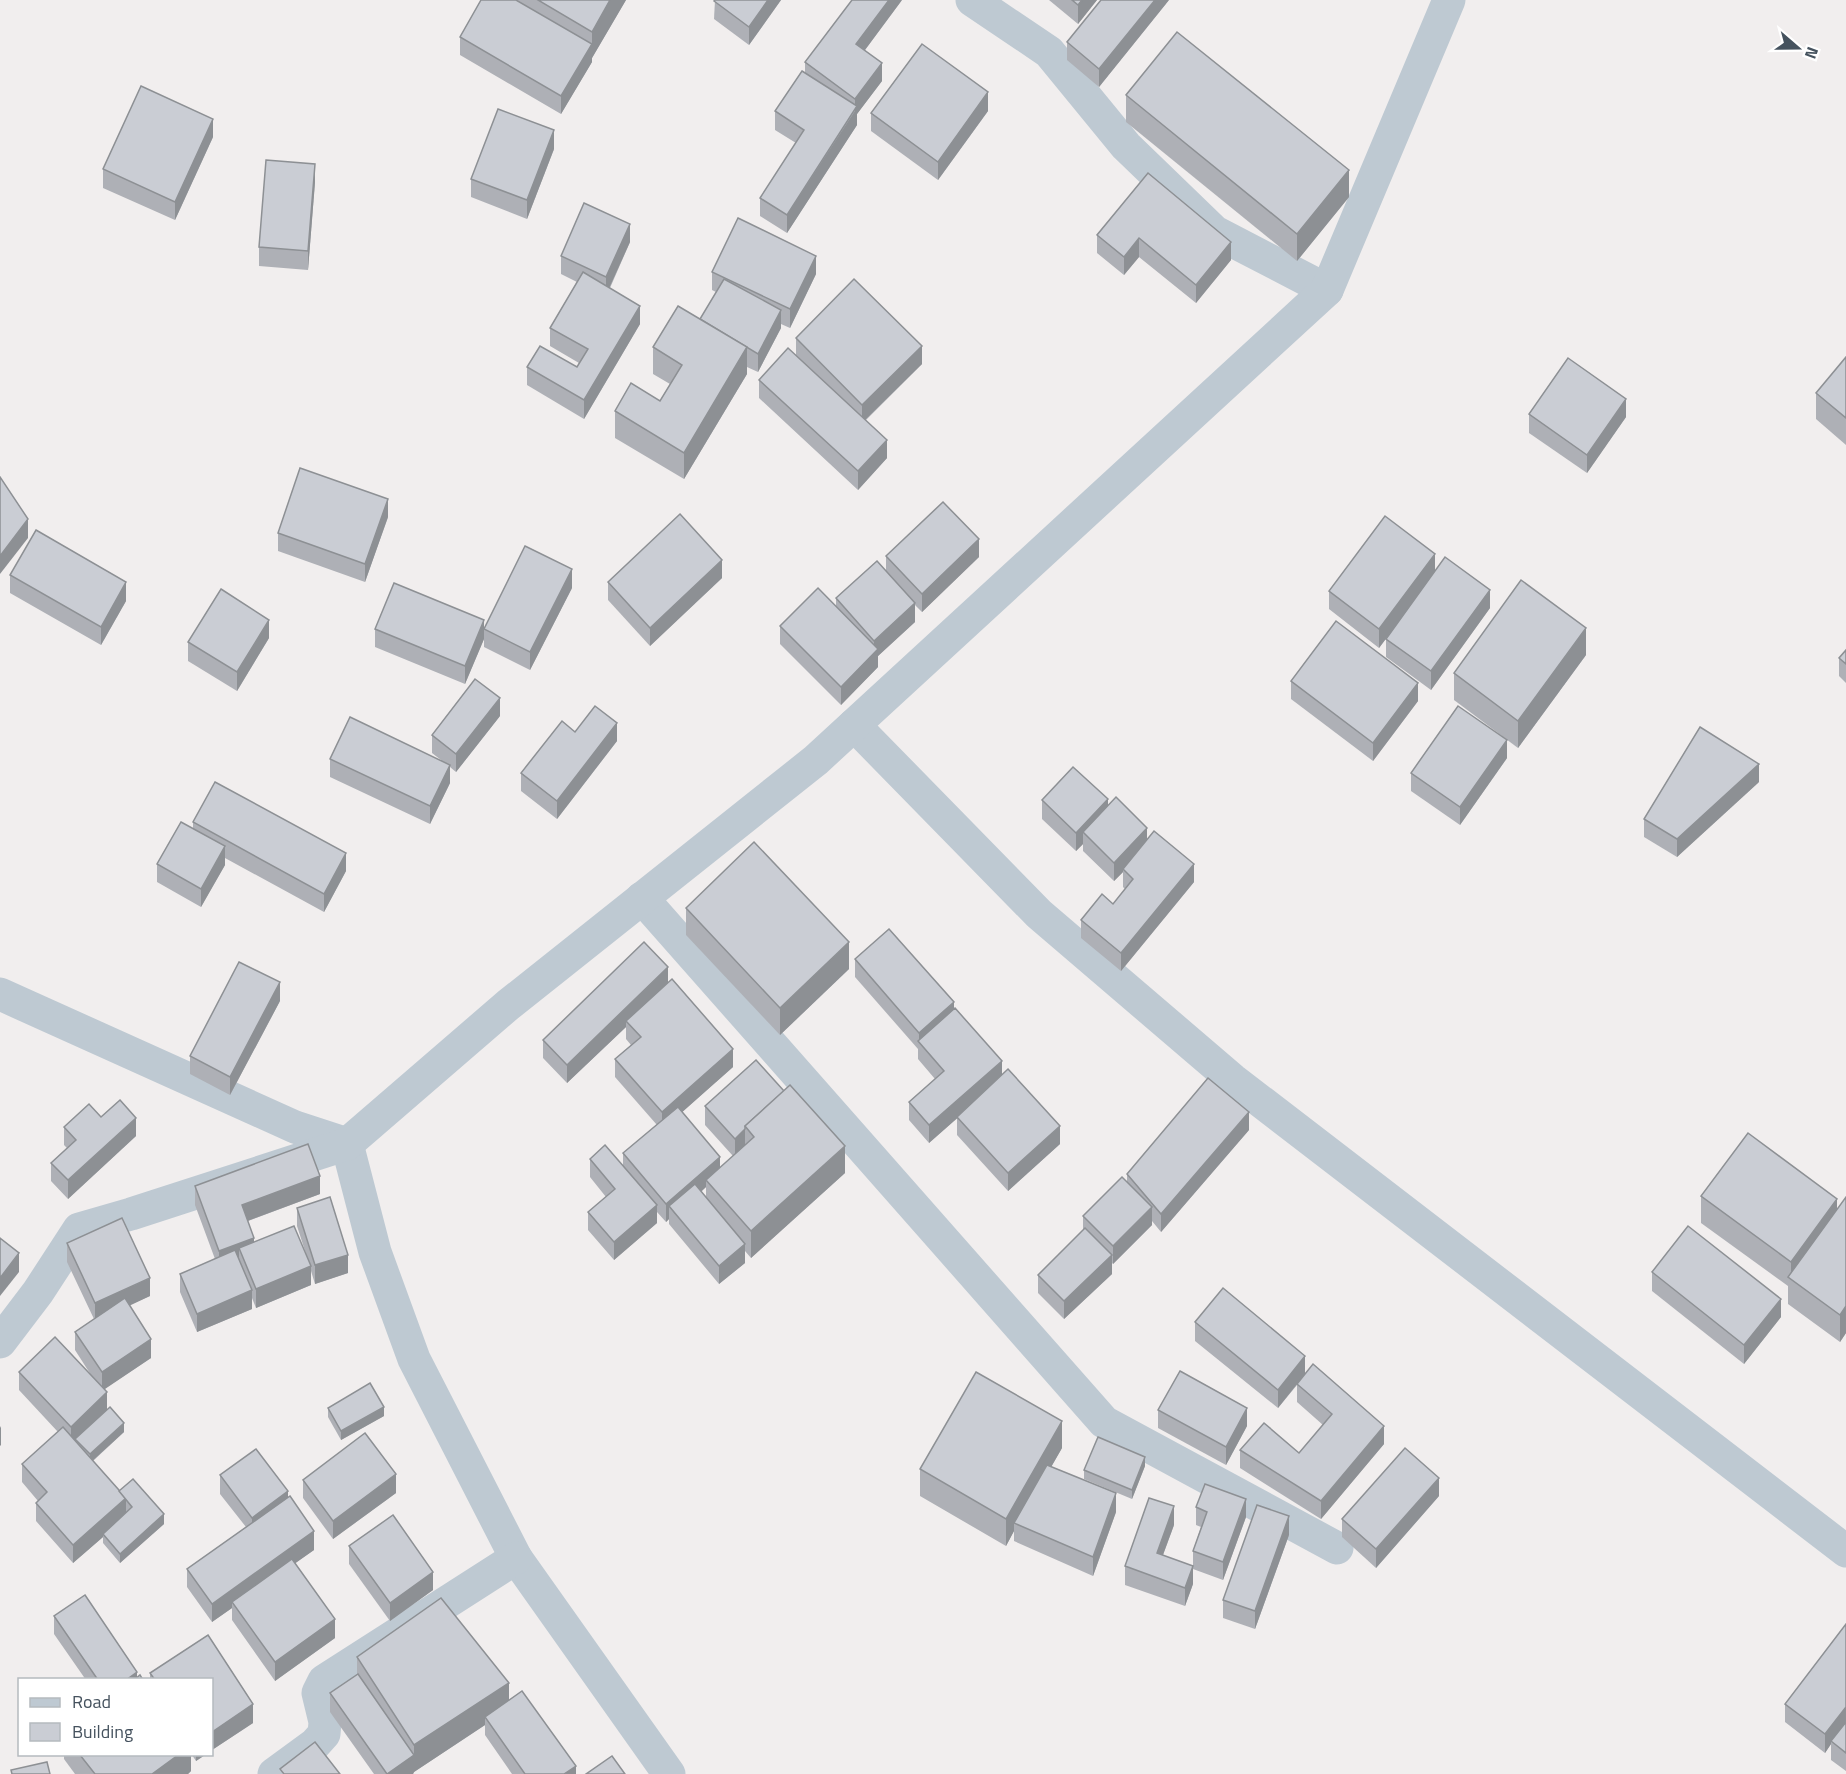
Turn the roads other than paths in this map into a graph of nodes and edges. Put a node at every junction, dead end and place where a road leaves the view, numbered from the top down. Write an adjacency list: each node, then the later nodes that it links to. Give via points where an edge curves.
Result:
1 (972, 0): 3 (street, via 1049,52 1126,146 1215,232)
2 (1449, 0): 3 (street)
3 (1327, 290): 4 (street)
4 (854, 725): 5 (street, via 816,760); 10 (street, via 1039,914 1233,1080)
5 (642, 898): 7 (street, via 508,1005); 9 (street, via 1104,1422)
6 (0, 994): 7 (street, via 295,1127)
7 (347, 1144): 8 (street, via 79,1228); 11 (street, via 375,1252 414,1359)
8 (0, 1342)
9 (1337, 1548)
10 (1846, 1551)
11 (516, 1558): 12 (street, via 324,1681 318,1693 324,1734); 13 (street)
12 (274, 1774)
13 (669, 1774)

